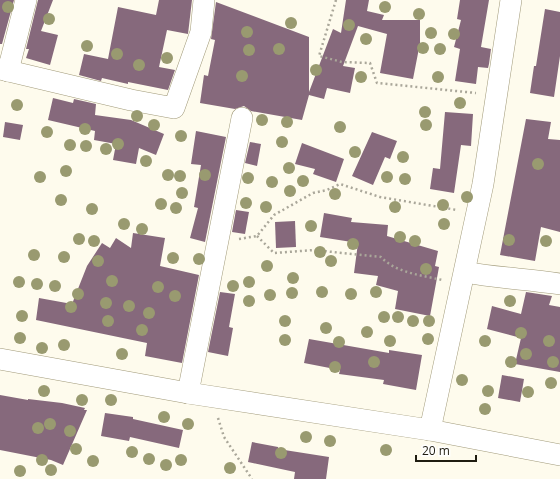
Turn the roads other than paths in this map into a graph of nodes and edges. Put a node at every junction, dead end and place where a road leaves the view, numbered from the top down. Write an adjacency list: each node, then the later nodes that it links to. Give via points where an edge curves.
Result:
1 (26, 0): 4 (street)
2 (204, 0): 4 (street, via 201,32 174,108)
3 (511, 0): 6 (street, via 477,214)
4 (4, 70)
5 (242, 118): 9 (street)
6 (463, 278): 7 (street, via 521,278); 10 (street)
7 (560, 284)
8 (0, 360): 9 (street)
9 (188, 393): 10 (street)
10 (430, 430): 11 (street)
11 (560, 455)

